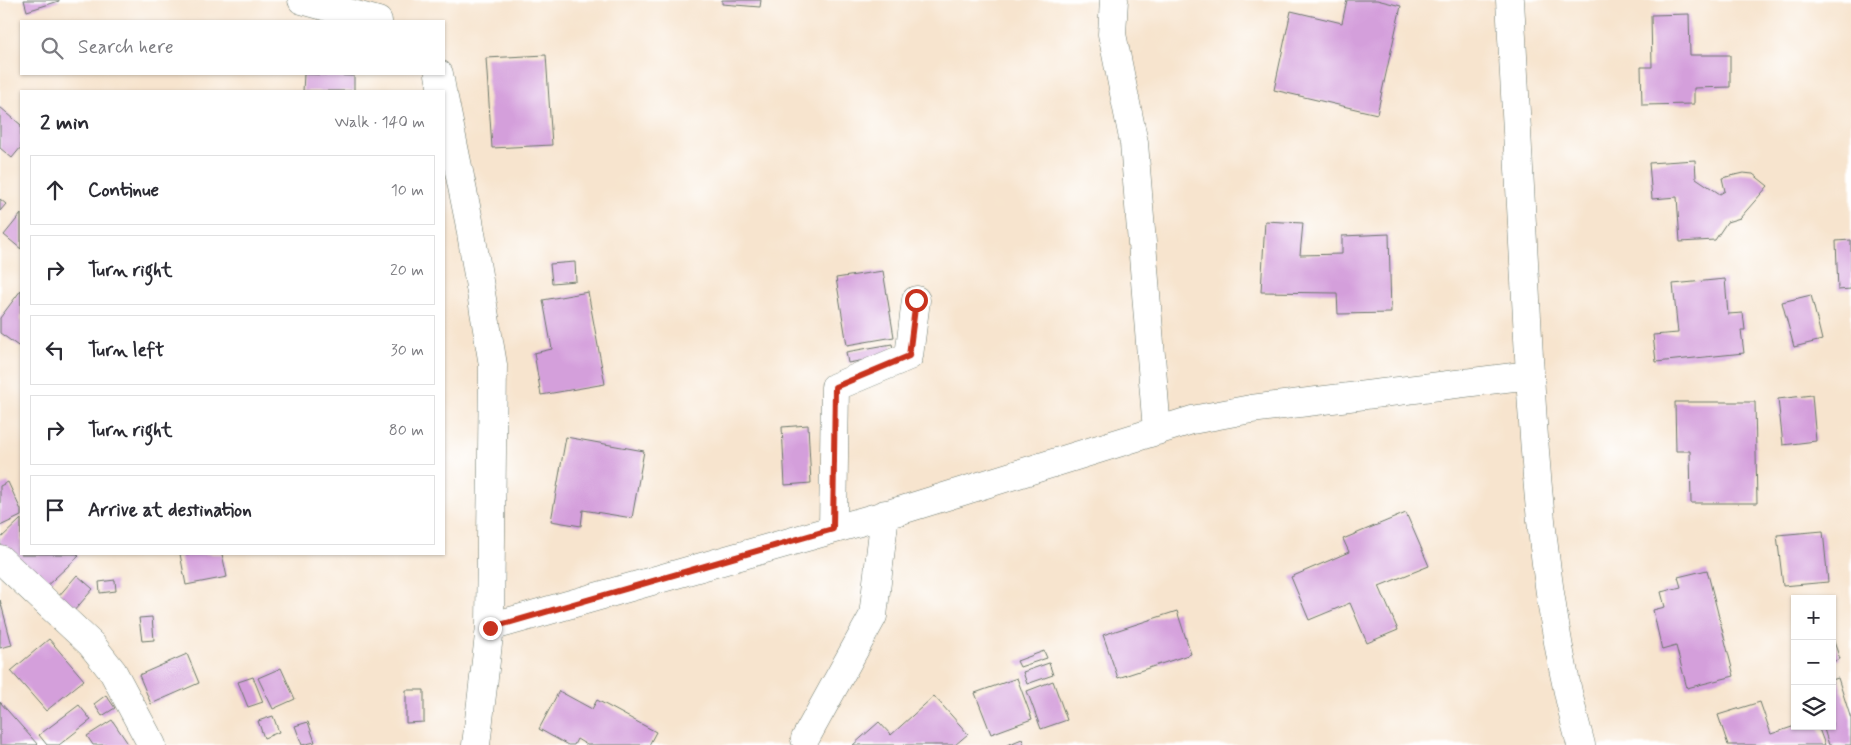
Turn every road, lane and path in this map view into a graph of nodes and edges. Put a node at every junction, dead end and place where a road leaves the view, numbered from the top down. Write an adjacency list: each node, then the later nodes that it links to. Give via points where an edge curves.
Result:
1 (302, 0): 4 (street)
2 (1114, 0): 10 (street, via 1112,34 1134,142)
3 (1510, 0): 9 (street)
4 (374, 20)
5 (439, 75): 6 (street)
6 (442, 90)
7 (445, 103): 14 (street, via 469,221 492,365)
8 (916, 300): 12 (street, via 909,356 835,387)
9 (1530, 375): 10 (street, via 1251,409 1192,420); 18 (street, via 1542,544 1567,694)
10 (1157, 431): 11 (street)
11 (885, 514): 12 (street); 15 (street, via 873,616)
12 (833, 529): 14 (street)
13 (0, 559): 16 (street, via 91,644 113,672)
14 (490, 628): 17 (street)
15 (805, 738)
16 (152, 745)
17 (476, 745)
18 (1581, 745)

